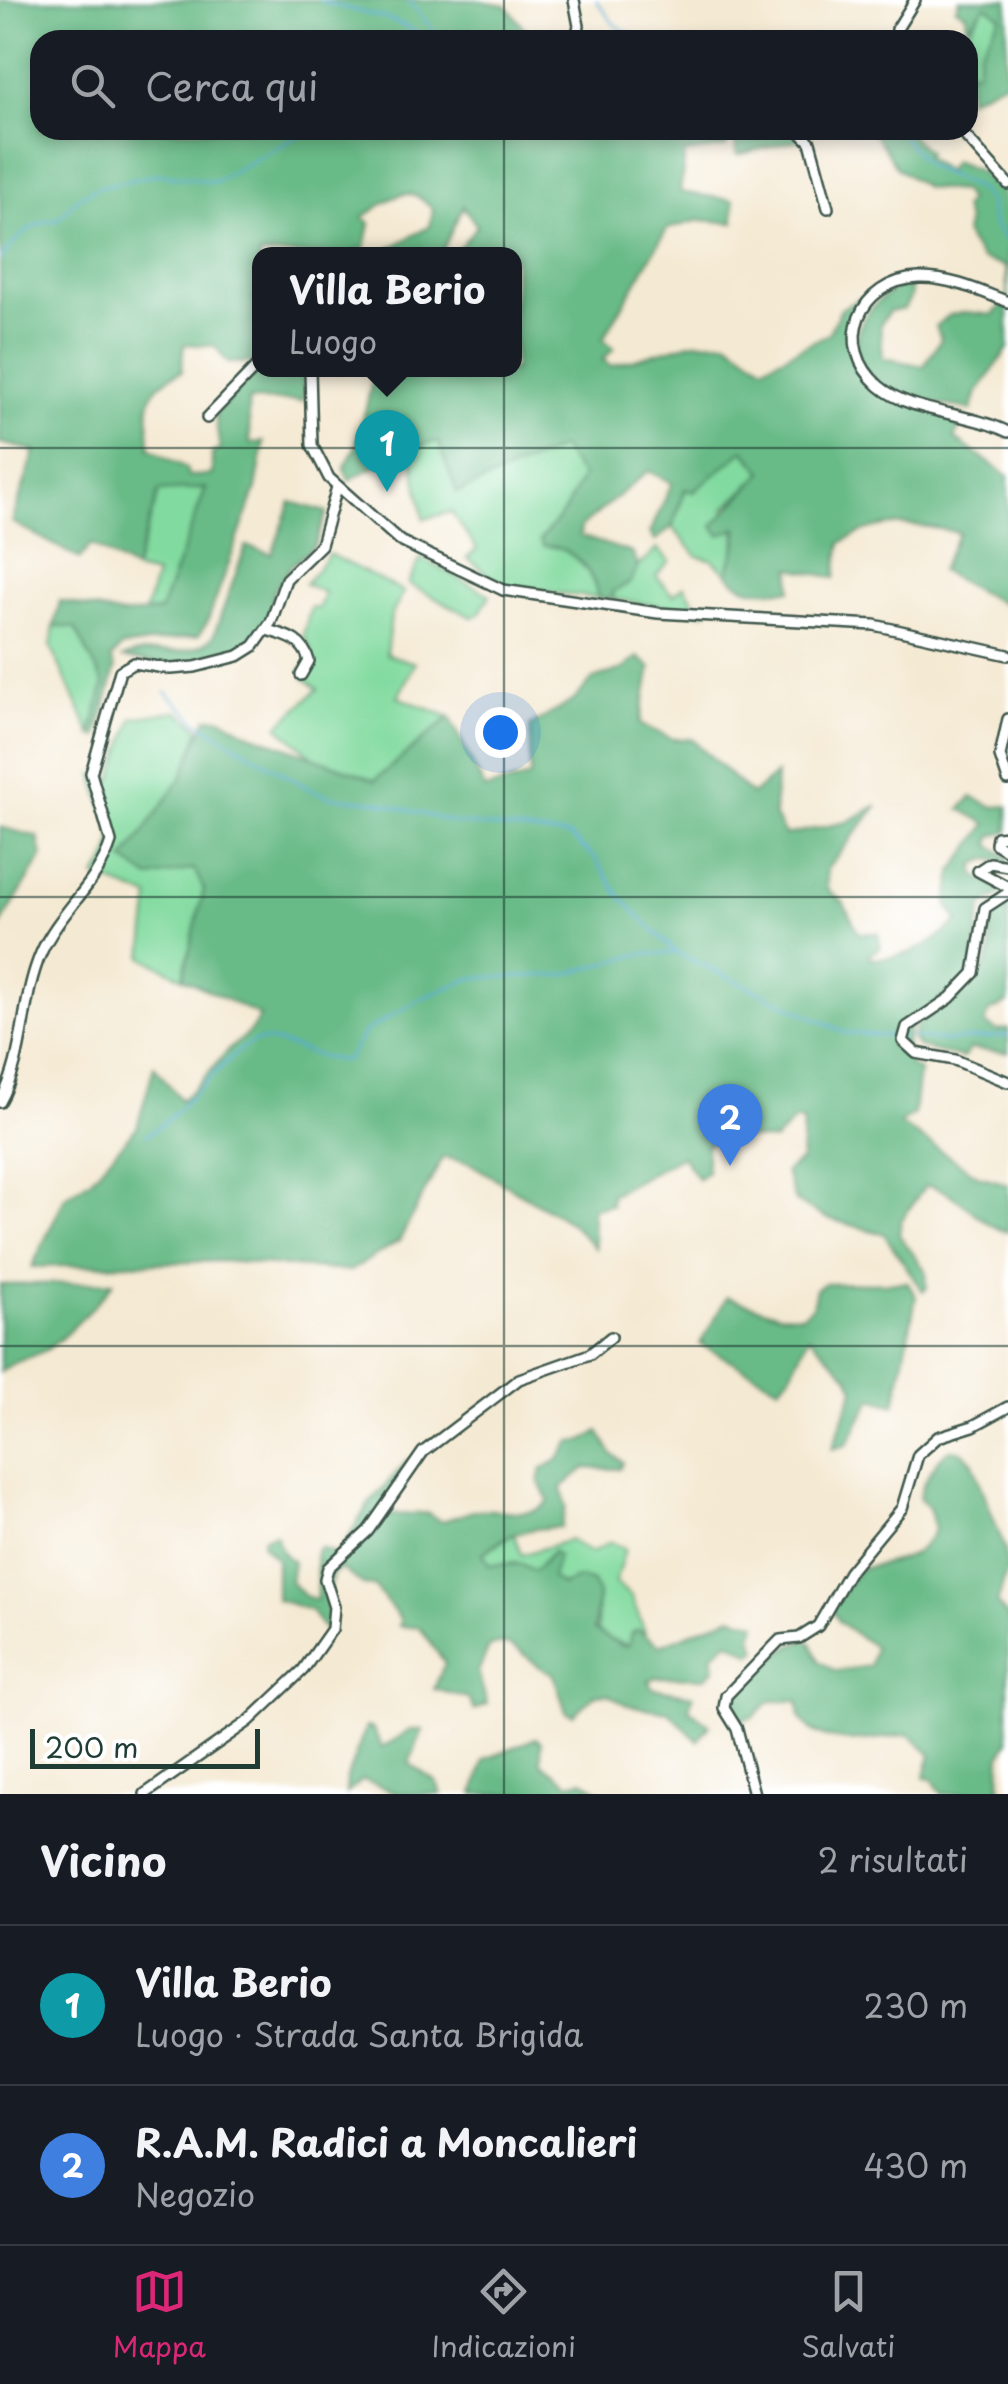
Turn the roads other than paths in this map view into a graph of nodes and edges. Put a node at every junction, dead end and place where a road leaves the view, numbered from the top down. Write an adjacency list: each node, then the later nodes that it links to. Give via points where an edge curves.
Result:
1 (574, 0): 3 (street)
2 (914, 0): 4 (street)
3 (578, 30)
4 (897, 30)
5 (808, 140): 8 (street)
6 (969, 140): 7 (street)
7 (1008, 184)
8 (828, 208)
9 (1008, 302): 13 (street, via 941,279 916,278 873,297 853,333 865,372 896,398 980,418)
10 (252, 371): 12 (street)
11 (310, 377): 14 (street, via 312,444)
12 (207, 418)
13 (1008, 432)
14 (337, 487): 15 (street); 16 (street)
15 (350, 501): 16 (street); 18 (street, via 400,540 503,590 658,613 874,625)
16 (326, 527): 17 (street, via 316,552 286,579)
17 (267, 630): 19 (street, via 305,648 309,662); 27 (street, via 246,652 224,660 171,669 134,663 120,672 91,773 111,842 44,947 16,1072)
18 (1008, 654)
19 (301, 675)
20 (1008, 719): 21 (street, via 1000,756)
21 (1008, 780)
22 (1008, 836): 23 (street, via 997,837 996,844)
23 (1008, 851)
24 (1008, 866): 25 (street, via 990,863 978,872)
25 (1008, 890): 26 (street, via 986,908 978,962 966,984 906,1030 903,1042 916,1053 955,1060)
26 (1008, 1082)
27 (0, 1102)
28 (611, 1337): 30 (street, via 590,1354 519,1379 422,1452 368,1531 328,1568 332,1629 303,1670 249,1722)
29 (1008, 1407): 31 (street, via 938,1437 918,1455 902,1508 849,1572 818,1626 780,1640 726,1696 724,1708 737,1729)
30 (145, 1794)
31 (754, 1794)

